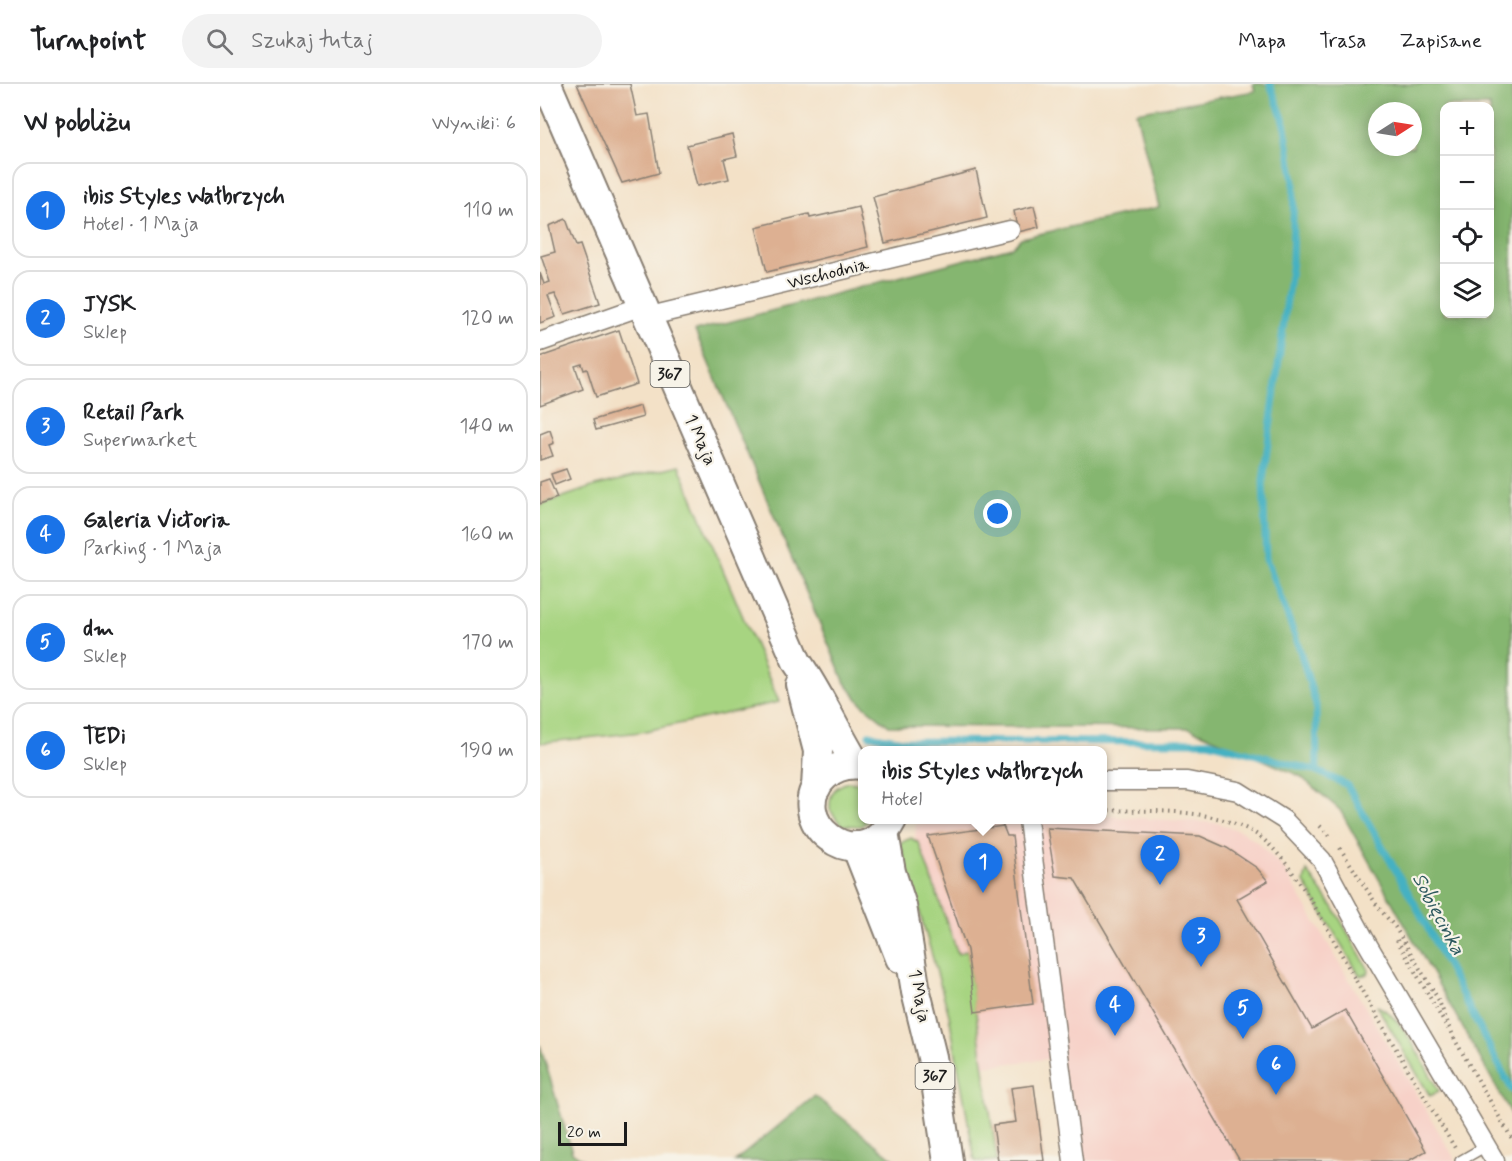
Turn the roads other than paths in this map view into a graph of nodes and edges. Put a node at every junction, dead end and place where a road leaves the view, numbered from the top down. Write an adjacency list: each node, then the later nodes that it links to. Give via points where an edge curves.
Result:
1 (547, 84): 3 (main road, 1 Maja / 367)
2 (1010, 230): 3 (street, Wschodnia)
3 (644, 312): 4 (street, Wschodnia); 5 (main road, 1 Maja / 367)
4 (540, 342)
5 (797, 662): 6 (main road, 1 Maja / 367); 9 (main road, 1 Maja / 367, via 818,751)
6 (858, 764)
7 (858, 765): 9 (main road, 367, via 832,770)
8 (1107, 781): 15 (street, via 1187,781 1238,791 1284,820 1322,860)
9 (816, 788): 13 (main road, 367, via 813,812 823,834 844,846)
10 (889, 824): 13 (main road, 367, via 871,843)
11 (890, 824): 14 (main road, 1 Maja / 367, via 891,872 902,906)
12 (1029, 824): 18 (street)
13 (856, 846): 14 (main road, 367, via 892,943)
14 (916, 992): 17 (main road, 1 Maja / 367, via 932,1057)
15 (1490, 1154): 16 (lane)
16 (1461, 1160)
17 (948, 1161)
18 (1073, 1161)

